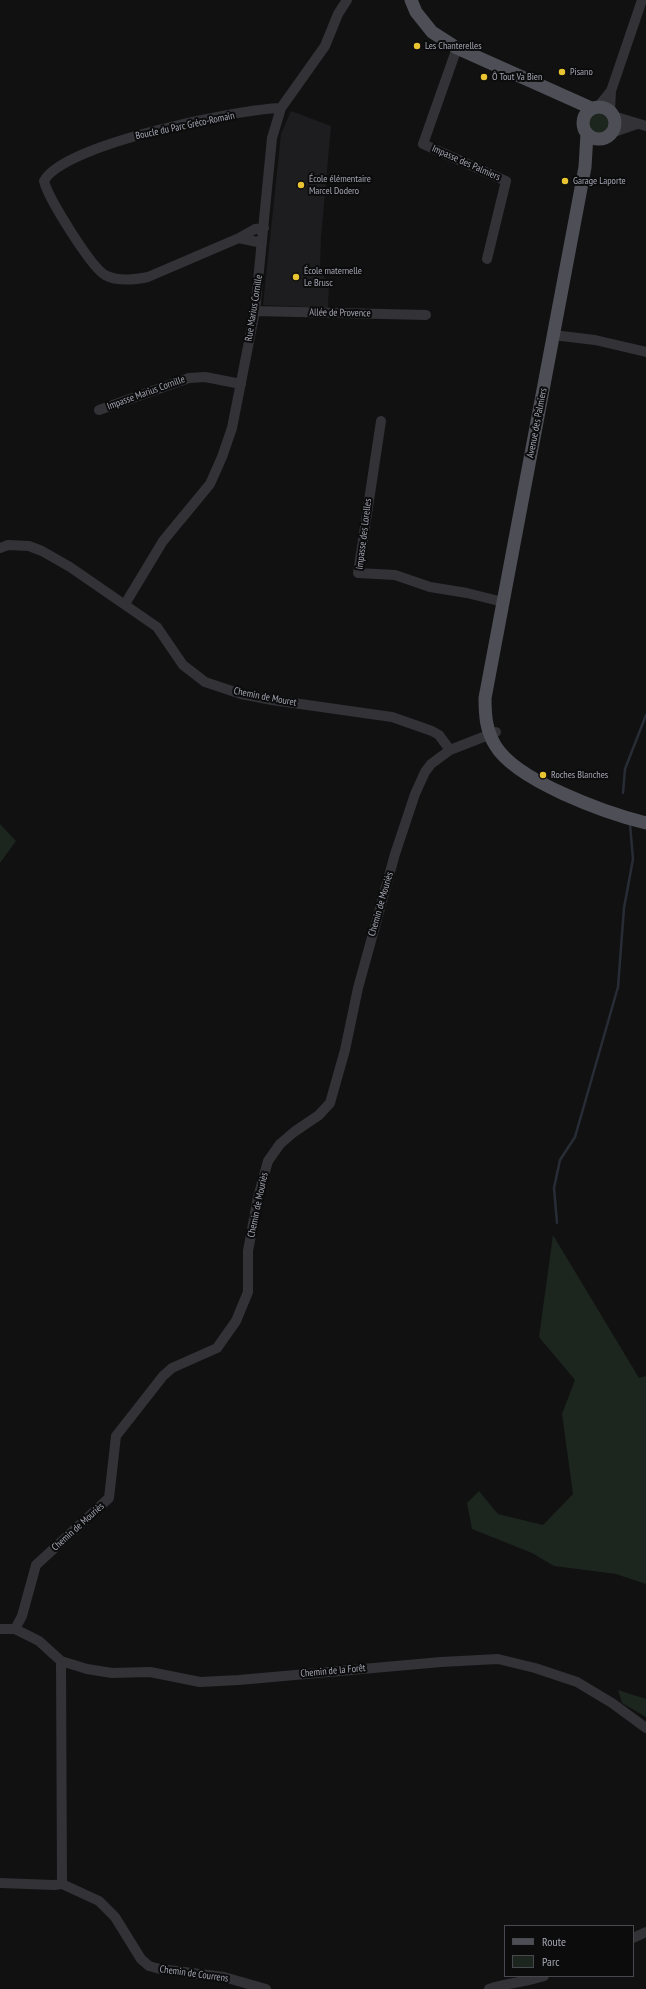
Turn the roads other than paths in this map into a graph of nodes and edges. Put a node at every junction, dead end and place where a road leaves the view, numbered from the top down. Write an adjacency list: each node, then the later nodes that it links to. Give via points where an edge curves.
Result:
1 (347, 0): 8 (street, Rue Marius Cornille, via 338,14 325,46)
2 (410, 0): 4 (main road, via 428,28)
3 (642, 0): 6 (street)
4 (457, 48): 5 (main road); 17 (street, Impasse des Palmiers, via 423,144 506,181)
5 (550, 91): 7 (main road); 11 (main road)
6 (611, 91): 7 (street); 9 (street)
7 (594, 107): 9 (main road); 11 (main road, via 587,112)
8 (281, 108): 14 (street, Rue Marius Cornille, via 272,138); 15 (street, Boucle du Parc Gréco-Romain, via 196,121 137,136 67,162 44,181 70,230 95,266 104,275 112,278 134,280 148,277)
9 (612, 114): 10 (street); 12 (main road, via 615,125)
10 (642, 125): 12 (street)
11 (585, 128): 12 (main road, via 595,139); 13 (main road, Avenue des Palmiers, via 588,146)
12 (608, 136): 13 (main road, Avenue des Palmiers)
13 (586, 167): 20 (main road, Avenue des Palmiers)
14 (264, 228): 15 (street, Boucle du Parc Gréco-Romain, via 255,229); 16 (street, Rue Marius Cornille)
15 (240, 238): 16 (street)
16 (262, 243): 18 (street, Rue Marius Cornille)
17 (487, 259)
18 (255, 311): 19 (street, Allée de Provence); 22 (street, Rue Marius Cornille)
19 (426, 315)
20 (553, 336): 21 (street, via 595,340); 26 (main road, Avenue des Palmiers)
21 (646, 352)
22 (241, 384): 23 (street, Impasse Marius Cornille, via 205,377 189,378); 27 (street, Rue Marius Cornille, via 232,428 210,484 163,541)
23 (99, 410)
24 (381, 421): 26 (street, Impasse des Lorelles, via 358,573 395,576)
25 (0, 548): 27 (street, Chemin de Mouret, via 18,545 42,550)
26 (503, 602): 28 (main road, Avenue des Palmiers, via 485,698 485,710)
27 (125, 604): 29 (street, Chemin de Mouret, via 158,626 183,665 205,682 264,699 392,717 432,731 439,735)
28 (493, 734): 29 (street, Chemin de Mouriès); 30 (main road, via 511,754 548,778 589,798); 31 (main road, via 500,752 527,774 599,809)
29 (450, 750): 33 (street, Chemin de Mouriès, via 431,764 415,794 375,926 330,1103 319,1115 280,1144 268,1161 248,1251 248,1292 236,1321 217,1348 172,1368 162,1376 116,1436 109,1498 36,1565 22,1616)
30 (646, 816)
31 (646, 823)
32 (0, 1629): 33 (street)
33 (15, 1629): 34 (street, Chemin de la Forêt, via 39,1641)
34 (61, 1661): 35 (street, Chemin de la Forêt, via 112,1673 150,1672 200,1682 498,1659 577,1682); 37 (street)
35 (646, 1728)
36 (0, 1883): 37 (street, Chemin de Courrens)
37 (62, 1884): 41 (street, Chemin de Courrens, via 99,1901 115,1917 148,1966 224,1977)
38 (646, 1932): 39 (street)
39 (634, 1938)
40 (540, 1977): 42 (street)
41 (266, 1989)
42 (489, 1989)

